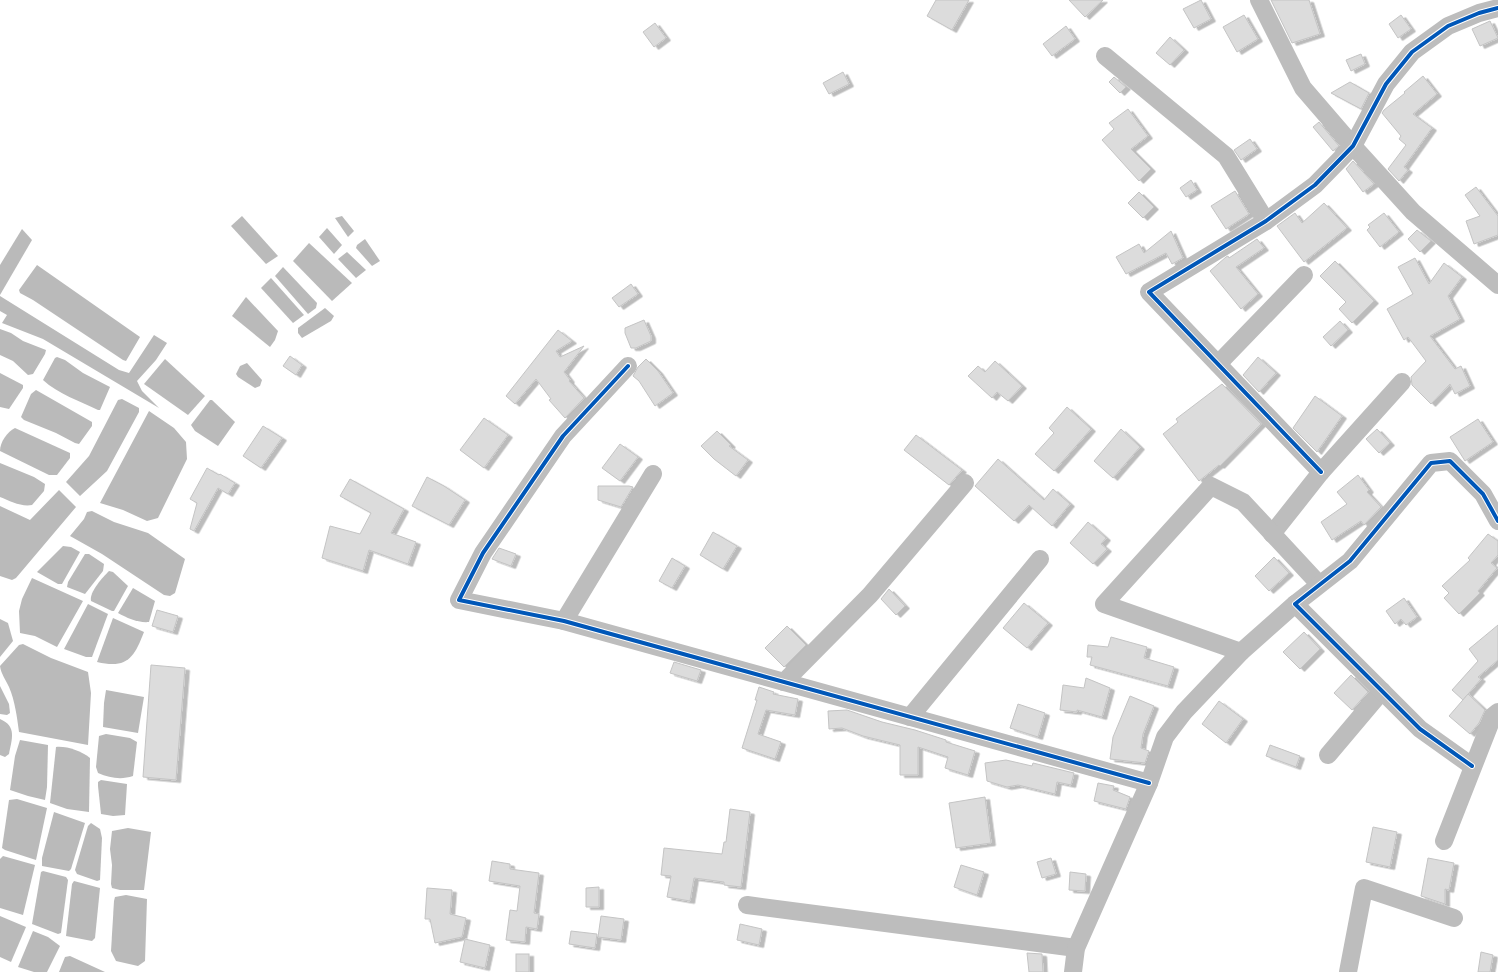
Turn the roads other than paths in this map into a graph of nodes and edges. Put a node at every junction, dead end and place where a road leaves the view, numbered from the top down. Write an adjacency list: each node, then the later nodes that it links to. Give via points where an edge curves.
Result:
1 (1259, 0): 4 (street, via 1303,88)
2 (1498, 8): 4 (street, via 1448,26 1412,52 1386,84)
3 (1105, 56): 5 (street, via 1226,156)
4 (1353, 146): 5 (street, via 1315,185); 7 (street, via 1413,212)
5 (1266, 222): 8 (street, via 1149,292)
6 (1304, 275): 8 (street)
7 (1498, 286)
8 (1218, 364): 11 (street)
9 (628, 366): 19 (street, via 563,436 483,553 459,600)
10 (1402, 382): 11 (street)
11 (1322, 472): 15 (street)
12 (652, 474): 19 (street)
13 (965, 483): 21 (street, via 870,595)
14 (1498, 521): 17 (street, via 1483,494 1450,461 1431,463 1350,561)
15 (1272, 534): 17 (street); 20 (street, via 1243,502 1211,486 1104,604)
16 (1040, 559): 24 (street)
17 (1319, 584): 18 (street)
18 (1295, 604): 20 (street); 22 (street)
19 (564, 621): 21 (street)
20 (1241, 652): 27 (street, via 1184,712 1165,737)
21 (784, 682): 24 (street)
22 (1382, 691): 25 (street); 26 (street, via 1420,729)
23 (1498, 712): 26 (street, via 1492,716)
24 (910, 717): 27 (street)
25 (1328, 755)
26 (1472, 766): 28 (street)
27 (1149, 783): 31 (street)
28 (1444, 841)
29 (747, 905): 31 (street)
30 (1454, 918): 33 (street, via 1364,888)
31 (1076, 948): 32 (street)
32 (1073, 972)
33 (1348, 972)

